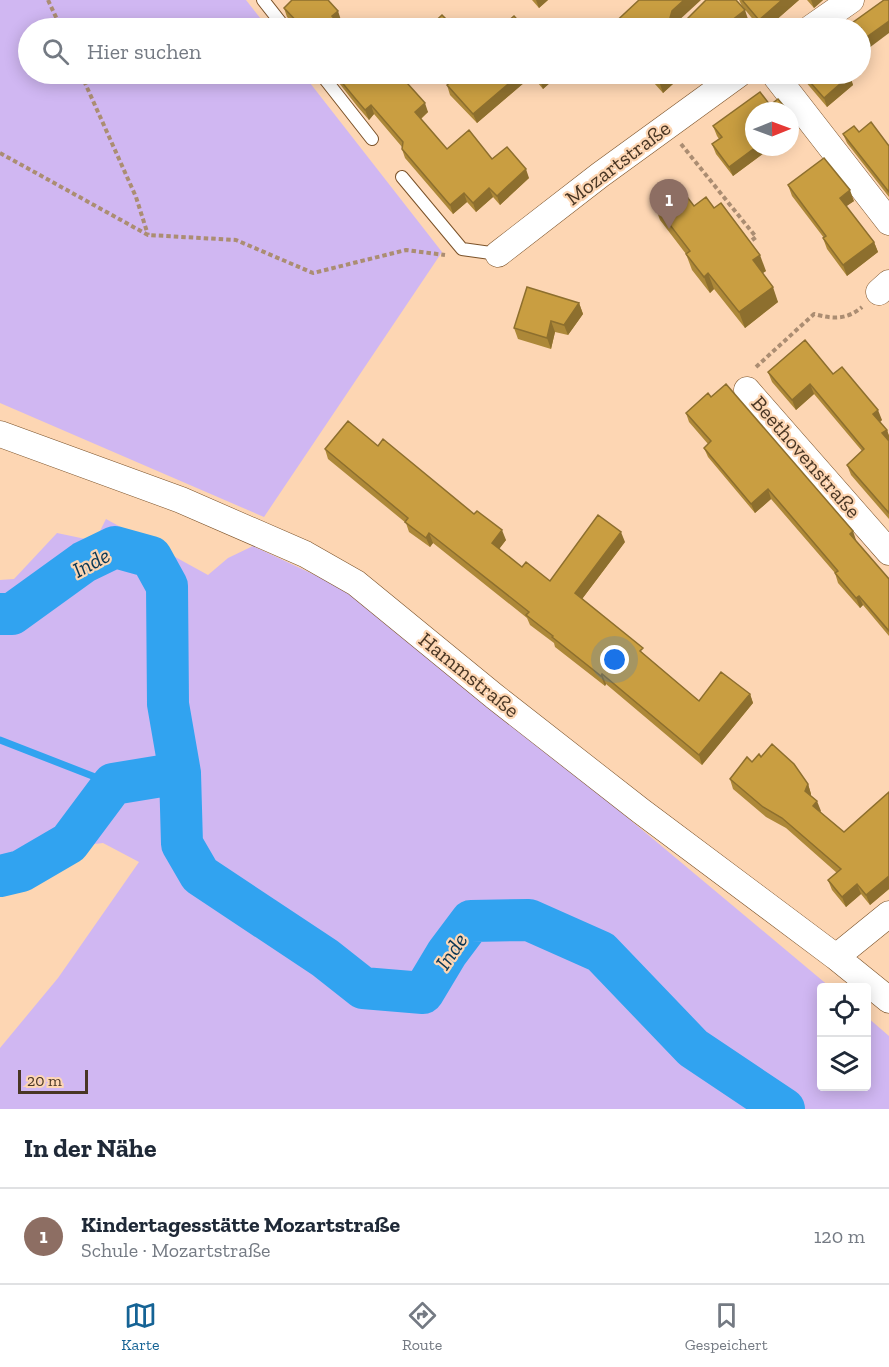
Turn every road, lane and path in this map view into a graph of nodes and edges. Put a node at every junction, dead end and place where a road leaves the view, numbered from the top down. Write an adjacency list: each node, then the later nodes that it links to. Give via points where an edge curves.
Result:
1 (48, 0): 4 (path)
2 (263, 0): 5 (lane)
3 (851, 0): 6 (street)
4 (56, 18)
5 (277, 18)
6 (825, 18)
7 (85, 84): 16 (path, via 136,197)
8 (329, 84): 12 (lane)
9 (718, 84): 11 (street, Mozartstraße)
10 (782, 84): 15 (street)
11 (667, 127): 17 (path, via 756,237); 18 (street, Mozartstraße)
12 (372, 139)
13 (0, 153): 16 (path)
14 (402, 177): 18 (lane, via 462,249)
15 (889, 222)
16 (148, 235): 19 (path, via 236,240 313,273 406,250)
17 (744, 246)
18 (498, 254)
19 (454, 256)
20 (884, 288): 21 (path, via 854,314 840,318 814,314)
21 (750, 380): 23 (street, Beethovenstraße)
22 (0, 434): 25 (street, Hammstraße, via 181,500 305,554 356,583 641,811)
23 (889, 552)
24 (889, 914): 25 (street)
25 (836, 957): 26 (street, Hammstraße)
26 (889, 1000)

